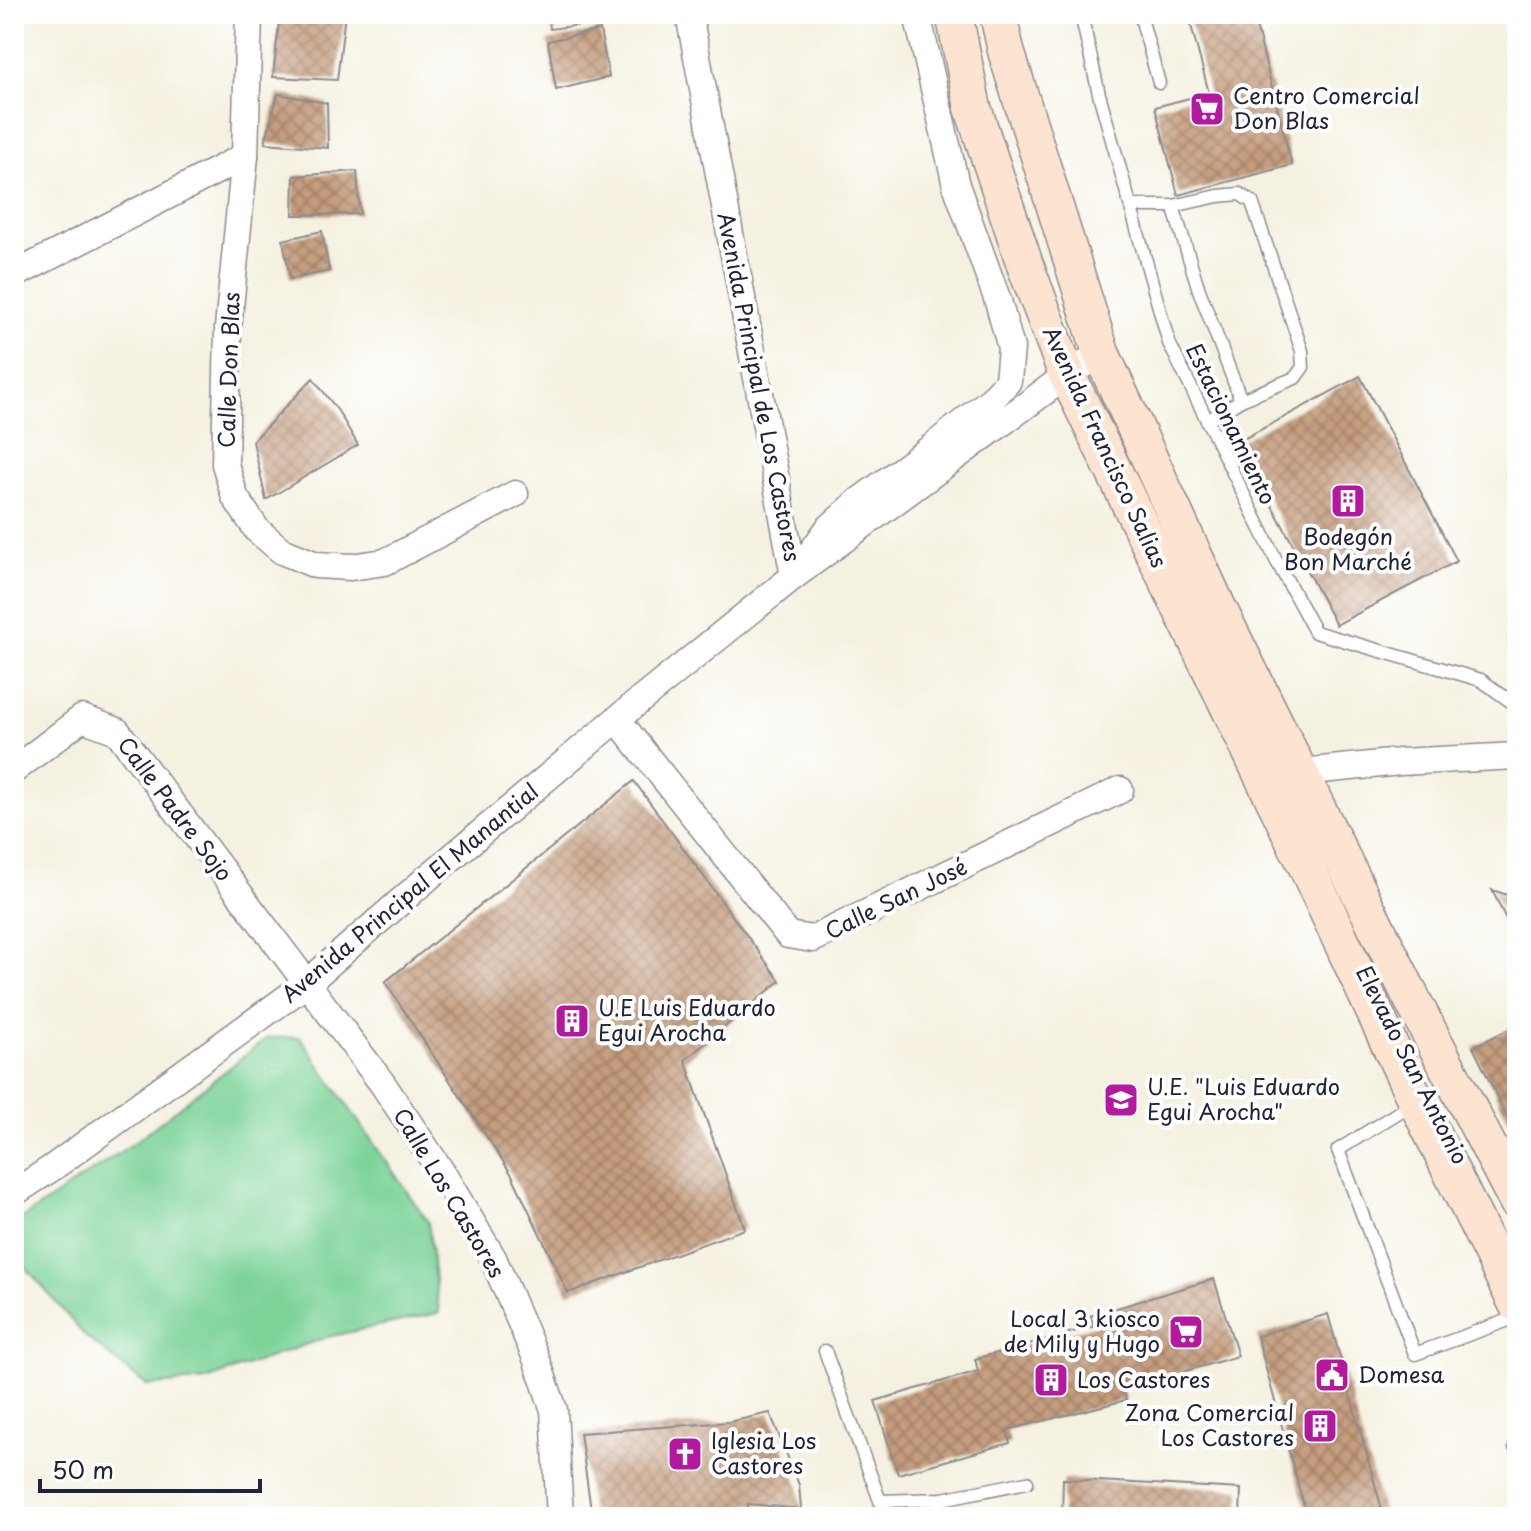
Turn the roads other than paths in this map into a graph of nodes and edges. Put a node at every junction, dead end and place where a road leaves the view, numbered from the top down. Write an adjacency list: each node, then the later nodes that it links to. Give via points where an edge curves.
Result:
1 (249, 14): 9 (street)
2 (689, 14): 18 (street, Avenida Principal de Los Castores)
3 (917, 14): 18 (street, via 956,185 1011,348 1008,381 828,529)
4 (954, 14): 14 (street, Avenida Francisco Salias, via 973,108)
5 (998, 14): 13 (street, Avenida Francisco Salias)
6 (1081, 14): 10 (lane, Estacionamiento)
7 (1140, 14): 8 (lane)
8 (1159, 83)
9 (245, 156): 12 (street); 17 (street, Calle Don Blas, via 228,328 225,464 235,497 257,530 282,551 316,565 351,567 385,562)
10 (1131, 206): 11 (lane); 16 (lane, Estacionamiento, via 1169,343)
11 (1173, 206): 15 (lane); 15 (lane, via 1240,194 1252,202 1303,367 1295,378)
12 (14, 275)
13 (1101, 353): 14 (street, Avenida Principal de Los Castores); 23 (street, Avenida Francisco Salias, via 1219,610)
14 (1067, 375): 18 (street, Avenida Principal de Los Castores); 26 (street, Avenida Francisco Salias)
15 (1241, 400): 16 (lane)
16 (1207, 421): 19 (lane, Estacionamiento, via 1315,632 1481,680)
17 (515, 494)
18 (794, 576): 20 (street, Avenida Principal El Manantial)
19 (1517, 706)
20 (617, 719): 24 (street, Calle San José, via 788,935 813,939); 27 (street, Avenida Principal El Manantial)
21 (1517, 756): 23 (street)
22 (14, 770): 27 (street, Calle Padre Sojo, via 82,718 117,731)
23 (1302, 772): 25 (street, Avenida Francisco Salias)
24 (1120, 790)
25 (1335, 843): 28 (street, Elevado San Antonio); 30 (street, via 1422,985)
26 (1304, 861): 28 (street, Elevado San Antonio); 29 (street)
27 (306, 984): 31 (street, Avenida Principal El Manantial); 38 (street, Calle Los Castores, via 382,1083 493,1258 554,1410)
28 (1402, 1012): 32 (street, Elevado San Antonio); 33 (street, Elevado San Antonio)
29 (1416, 1101): 34 (street); 35 (lane, via 1338,1150 1415,1354)
30 (1517, 1167)
31 (14, 1193)
32 (1517, 1201)
33 (1517, 1271)
34 (1517, 1304)
35 (1517, 1317)
36 (825, 1351): 37 (lane, via 880,1501 942,1499)
37 (1027, 1482)
38 (560, 1517)

